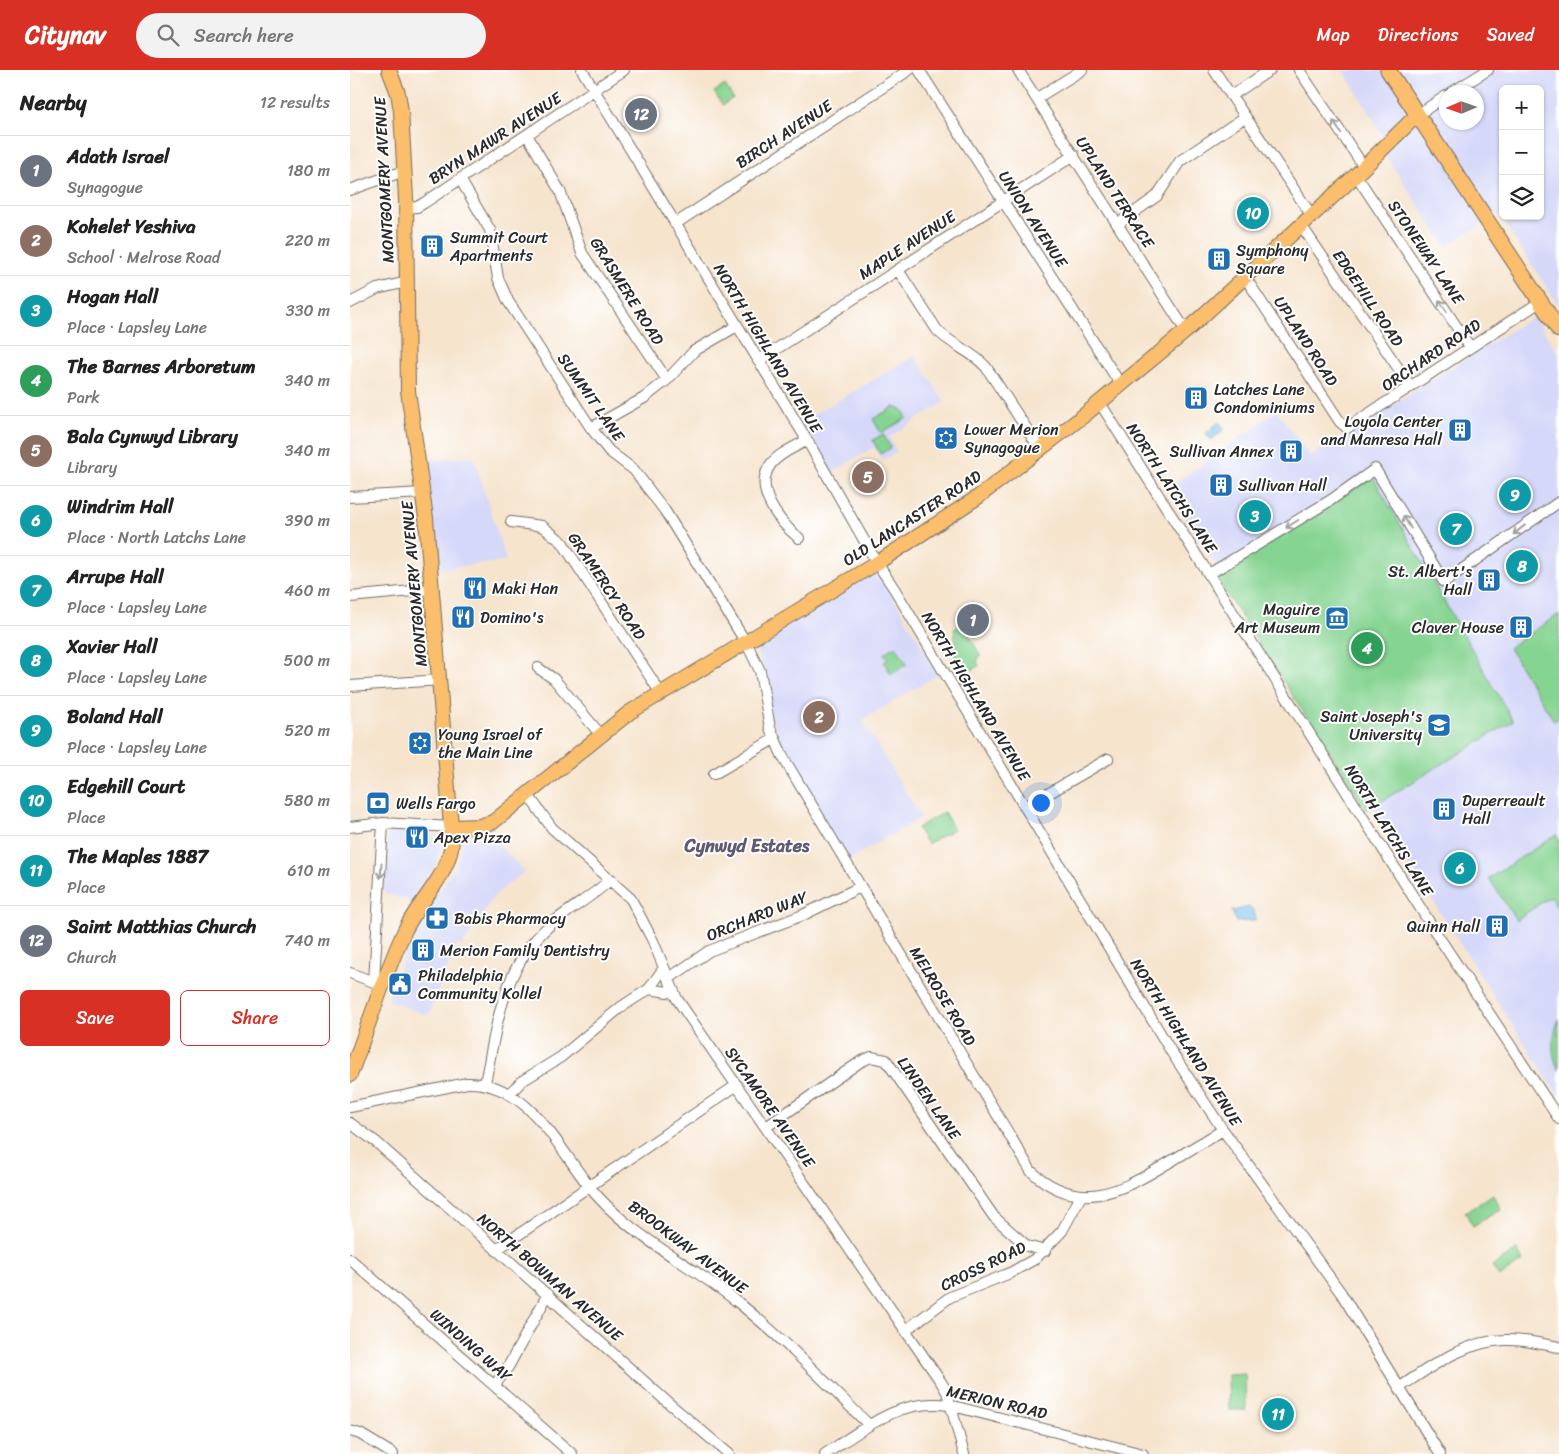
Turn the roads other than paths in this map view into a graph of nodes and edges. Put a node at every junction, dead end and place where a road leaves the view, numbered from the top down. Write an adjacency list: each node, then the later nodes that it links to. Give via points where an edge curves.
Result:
1 (389, 70): 23 (main road, MONTGOMERY AVENUE, via 400,99)
2 (582, 70): 14 (street, NORTH HIGHLAND AVENUE)
3 (624, 70): 14 (street, BRYN MAWR AVENUE)
4 (909, 70): 29 (street, BIRCH AVENUE)
5 (919, 70): 26 (street, UNION AVENUE)
6 (1018, 70): 16 (street, UPLAND TERRACE)
7 (1082, 70): 16 (street)
8 (1214, 70): 15 (street, EDGEHILL ROAD)
9 (1270, 70): 15 (street)
10 (1299, 70): 22 (street, STONEWAY LANE, one-way to 10)
11 (1388, 70): 18 (highway)
12 (1488, 70): 13 (street)
13 (1463, 85)
14 (595, 90): 20 (street, BRYN MAWR AVENUE); 29 (street, NORTH HIGHLAND AVENUE)
15 (1231, 96): 19 (street, EDGEHILL ROAD)
16 (1037, 98): 21 (street, UPLAND TERRACE)
17 (1439, 101): 18 (street)
18 (1417, 115): 22 (main road, OLD LANCASTER ROAD); 34 (highway)
19 (1246, 117): 28 (street, EDGEHILL ROAD); 30 (street, via 1180,161 1153,200)
20 (527, 136): 24 (street, BRYN MAWR AVENUE); 41 (street, GRASMERE ROAD, via 560,191 582,253)
21 (1074, 155): 26 (street, MAPLE AVENUE); 30 (street, UPLAND TERRACE)
22 (1360, 171): 28 (main road, OLD LANCASTER ROAD); 39 (street, STONEWAY LANE, one-way to 22)
23 (404, 172): 25 (street, BRYN MAWR AVENUE); 27 (main road, MONTGOMERY AVENUE)
24 (460, 179): 27 (street, BRYN MAWR AVENUE, via 416,207); 46 (street, SUMMIT LANE, via 490,230 498,278 508,301)
25 (350, 190)
26 (1003, 200): 31 (street, MAPLE AVENUE); 42 (street, UNION AVENUE)
27 (406, 208): 33 (main road, MONTGOMERY AVENUE)
28 (1306, 221): 32 (main road, OLD LANCASTER ROAD); 43 (street, EDGEHILL ROAD)
29 (675, 224): 36 (street, NORTH HIGHLAND AVENUE)
30 (1118, 224): 38 (street, UPLAND TERRACE)
31 (898, 270): 40 (street, MAPLE AVENUE); 48 (street, via 944,338 978,357 986,367)
32 (1245, 277): 38 (main road, OLD LANCASTER ROAD); 45 (street, UPLAND ROAD)
33 (407, 282): 35 (street, via 377,289); 49 (main road, MONTGOMERY AVENUE, via 408,391)
34 (1540, 302): 37 (highway); 39 (street, ORCHARD ROAD)
35 (350, 303)
36 (737, 326): 40 (street, NORTH HIGHLAND AVENUE); 41 (street, via 694,350)
37 (1559, 330)
38 (1186, 331): 42 (main road, OLD LANCASTER ROAD)
39 (1470, 347): 43 (street, ORCHARD ROAD)
40 (758, 361): 47 (street, NORTH HIGHLAND AVENUE)
41 (667, 380): 46 (street, via 631,407)
42 (1122, 385): 44 (main road, OLD LANCASTER ROAD)
43 (1411, 387): 45 (street, ORCHARD ROAD, via 1350,427)
44 (1100, 403): 48 (main road, OLD LANCASTER ROAD); 55 (street, NORTH LATCHS LANE)
45 (1340, 422)
46 (591, 428): 58 (street, SUMMIT LANE, via 608,451 634,470 649,488)
47 (807, 440): 53 (street, via 774,461 764,482 769,501 781,520); 54 (street, NORTH HIGHLAND AVENUE)
48 (1040, 449): 54 (main road, OLD LANCASTER ROAD, via 978,498)
49 (423, 493): 50 (street); 56 (main road, MONTGOMERY AVENUE)
50 (350, 498)
51 (1559, 502): 55 (street, one-way to 55, via 1444,582 1375,468 1331,500)
52 (512, 522): 62 (street, GRAMERCY ROAD, via 542,526 562,542)
53 (799, 538)
54 (877, 563): 58 (main road, OLD LANCASTER ROAD); 68 (street, NORTH HIGHLAND AVENUE)
55 (1209, 574): 85 (street, NORTH LATCHS LANE, via 1440,939)
56 (433, 589): 57 (street); 60 (main road, MONTGOMERY AVENUE)
57 (350, 597)
58 (744, 641): 62 (main road, OLD LANCASTER ROAD); 64 (street, MELROSE ROAD, via 760,671)
59 (538, 668): 63 (street, via 554,679)
60 (441, 680): 61 (street); 71 (main road, MONTGOMERY AVENUE)
61 (350, 686)
62 (660, 692): 63 (main road, OLD LANCASTER ROAD)
63 (600, 734): 67 (main road, OLD LANCASTER ROAD)
64 (774, 739): 66 (street); 73 (street, MELROSE ROAD)
65 (1108, 759): 68 (street)
66 (714, 774)
67 (528, 795): 71 (main road, OLD LANCASTER ROAD, via 489,824); 72 (street, SYCAMORE AVENUE, via 548,824)
68 (1025, 806): 88 (street, NORTH HIGHLAND AVENUE, via 1172,1053)
69 (383, 822): 70 (street); 71 (street); 77 (street, one-way to 77)
70 (350, 827)
71 (452, 827): 77 (main road, MONTGOMERY AVENUE, via 448,860 407,926)
72 (611, 879): 74 (street, SYCAMORE AVENUE, via 627,894 642,917); 81 (street, via 552,924 524,954 501,1004)
73 (860, 887): 76 (street, ORCHARD WAY, via 803,915 709,951); 90 (street, MELROSE ROAD, via 1026,1164 1053,1186)
74 (664, 968): 76 (street, SYCAMORE AVENUE); 78 (street)
75 (350, 973): 77 (street)
76 (668, 979): 79 (street, SYCAMORE AVENUE)
77 (379, 983): 80 (main road, MONTGOMERY AVENUE)
78 (649, 989): 79 (street); 83 (street)
79 (674, 993): 82 (street, SYCAMORE AVENUE)
80 (350, 1074)
81 (485, 1084): 83 (street, BROOKWAY AVENUE); 84 (street, BROOKWAY AVENUE, via 448,1085)
82 (737, 1085): 87 (street, SYCAMORE AVENUE); 89 (street)
83 (510, 1093): 89 (street, BROOKWAY AVENUE, via 550,1131)
84 (350, 1107)
85 (1559, 1119)
86 (350, 1123): 92 (street, NORTH BOWMAN AVENUE)
87 (766, 1127): 91 (street, LINDEN LANE, via 860,1062 871,1057 886,1060 988,1210); 97 (street, SYCAMORE AVENUE)
88 (1223, 1130): 90 (street, MELROSE ROAD, via 1122,1189 1104,1195); 101 (street, NORTH HIGHLAND AVENUE, via 1341,1293)
89 (590, 1187): 92 (street); 104 (street, BROOKWAY AVENUE, via 631,1228 739,1303 794,1351)
90 (1081, 1196): 93 (street, CROSS ROAD, via 1062,1231)
91 (1027, 1246): 93 (street, LINDEN LANE); 95 (street)
92 (496, 1250): 96 (street, NORTH BOWMAN AVENUE)
93 (1045, 1251): 95 (street, CROSS ROAD)
94 (350, 1259): 100 (street, WINDING WAY)
95 (1029, 1262): 97 (street, CROSS ROAD, via 950,1297)
96 (548, 1294): 100 (street); 108 (street, NORTH BOWMAN AVENUE)
97 (906, 1330): 99 (street, SYCAMORE AVENUE)
98 (1559, 1347): 101 (street, via 1516,1340 1482,1343 1457,1352)
99 (941, 1382): 102 (street, via 939,1397); 103 (street, SYCAMORE AVENUE)
100 (495, 1385): 107 (street, WINDING WAY)
101 (1400, 1387): 112 (street, NORTH HIGHLAND AVENUE)
102 (930, 1403): 103 (street, MERION ROAD); 104 (street, MERION ROAD, via 901,1408)
103 (949, 1405): 110 (street, SYCAMORE AVENUE); 111 (street, MERION ROAD)
104 (869, 1425): 109 (street, MERION ROAD)
105 (350, 1431): 106 (street)
106 (393, 1454)
107 (572, 1454)
108 (729, 1454)
109 (826, 1454)
110 (964, 1454)
111 (1143, 1454)
112 (1440, 1454)

